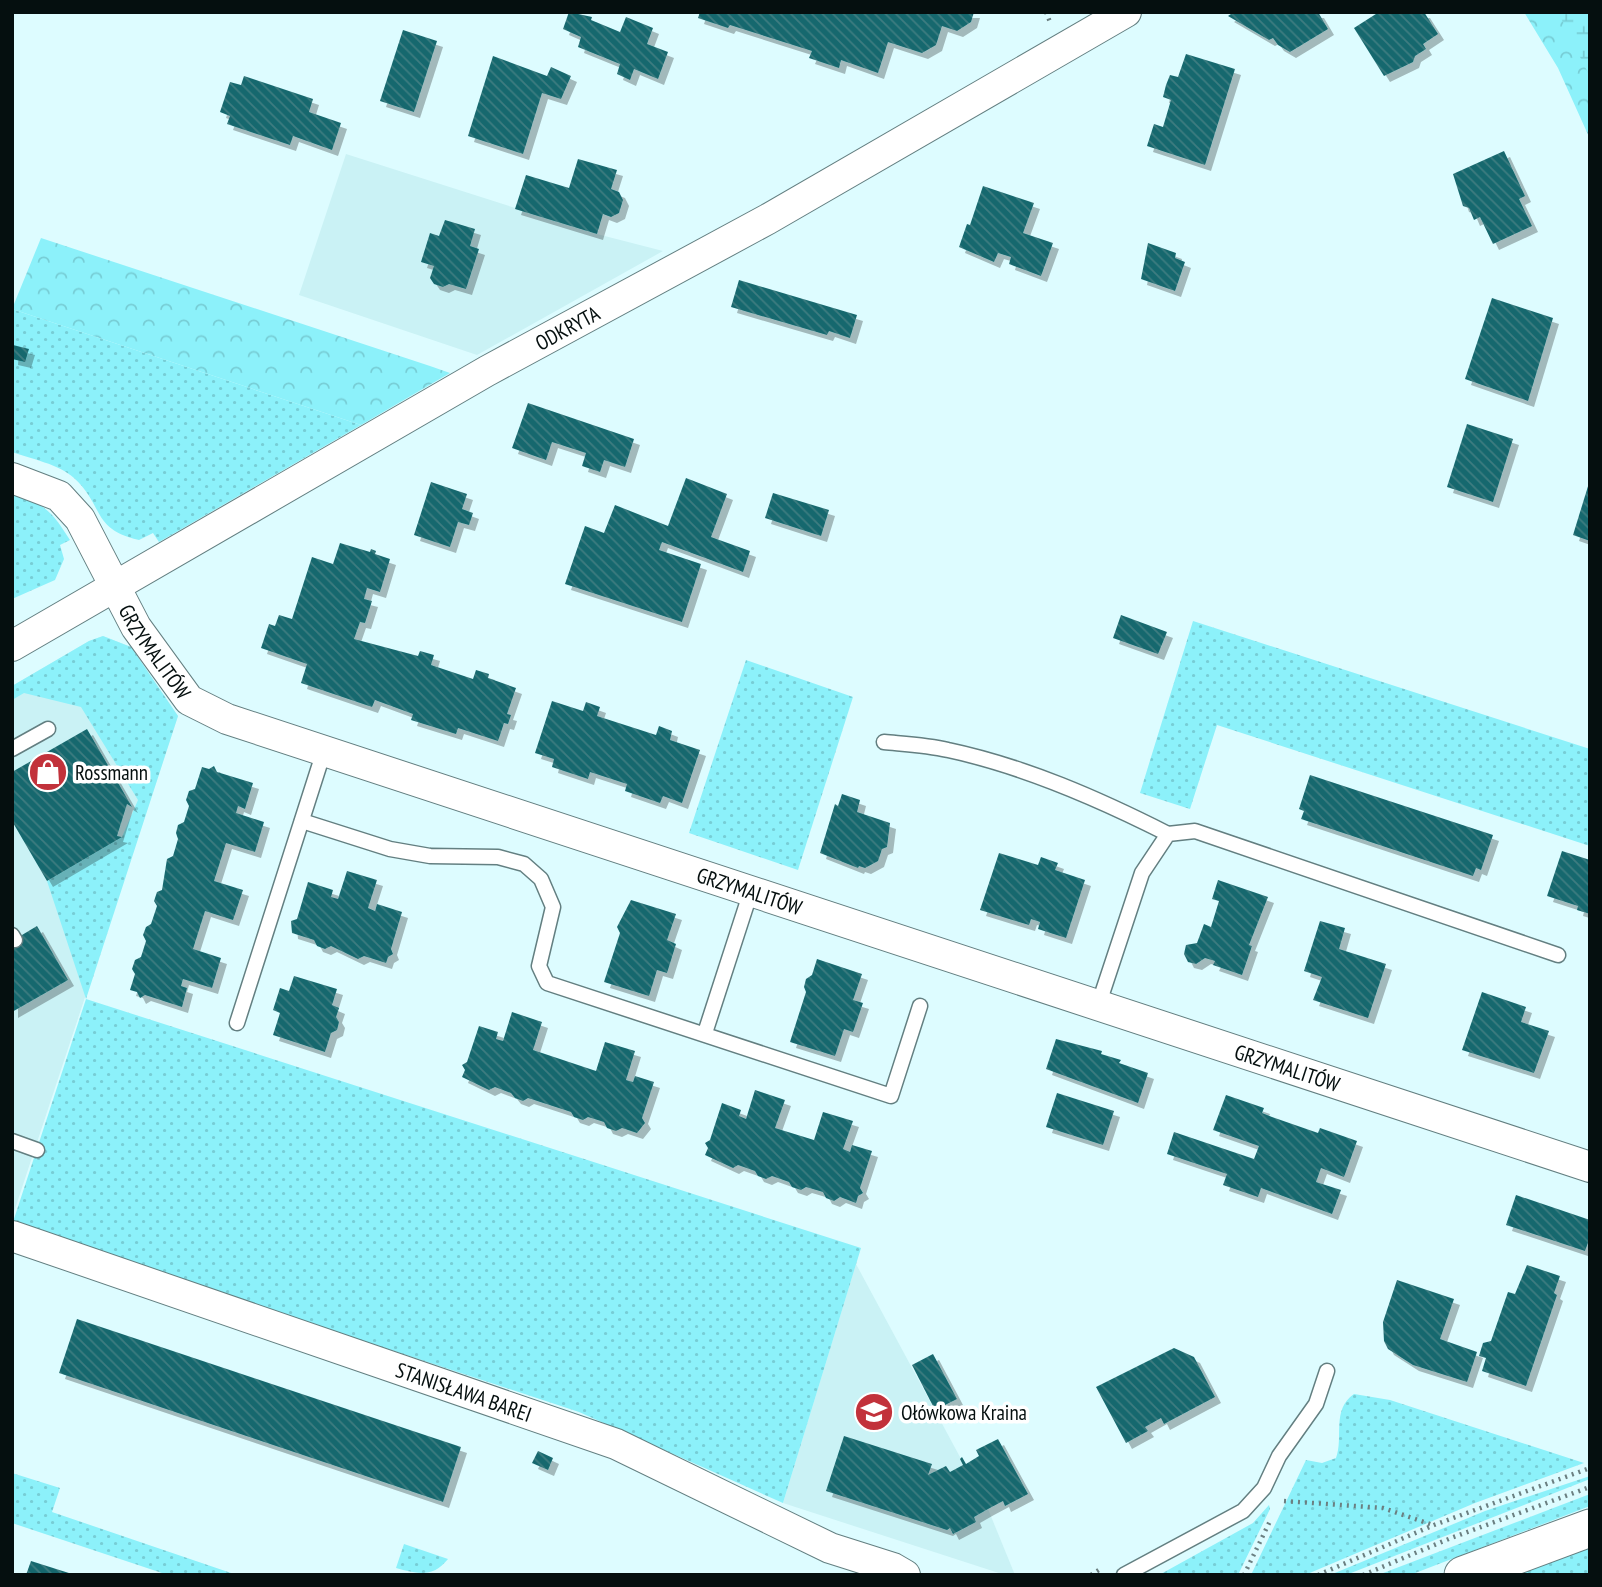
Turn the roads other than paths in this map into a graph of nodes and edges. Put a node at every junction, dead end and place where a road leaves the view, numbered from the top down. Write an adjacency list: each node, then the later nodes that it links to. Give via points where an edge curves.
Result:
1 (1126, 12): 3 (street, ODKRYTA, via 768,219 486,371)
2 (12, 478): 3 (street, GRZYMALITÓW, via 59,496 92,536)
3 (116, 586): 4 (street, ODKRYTA); 8 (street, GRZYMALITÓW, via 136,627 189,700 227,719)
4 (12, 646)
5 (48, 729): 7 (lane)
6 (884, 742): 10 (lane, via 945,749 993,761 1121,810)
7 (12, 750)
8 (324, 751): 9 (lane); 11 (street, GRZYMALITÓW)
9 (302, 821): 15 (lane); 16 (lane, via 390,849 430,856 498,857 524,864 541,879 553,907 539,966 547,983)
10 (1168, 834): 12 (lane, via 1195,831); 14 (lane, via 1142,873)
11 (751, 891): 14 (street, GRZYMALITÓW); 16 (lane)
12 (1558, 955)
13 (920, 1006): 16 (lane, via 891,1096)
14 (1098, 1006): 19 (street, GRZYMALITÓW)
15 (237, 1023)
16 (705, 1033)
17 (12, 1140): 18 (lane)
18 (37, 1150)
19 (1590, 1167)
20 (12, 1236): 23 (street, STANISŁAWA BAREI, via 616,1444 830,1548)
21 (1327, 1371): 24 (lane, via 1316,1404 1279,1456 1258,1498 1243,1511)
22 (1590, 1528): 25 (street)
23 (905, 1575)
24 (1124, 1575)
25 (1463, 1575)

